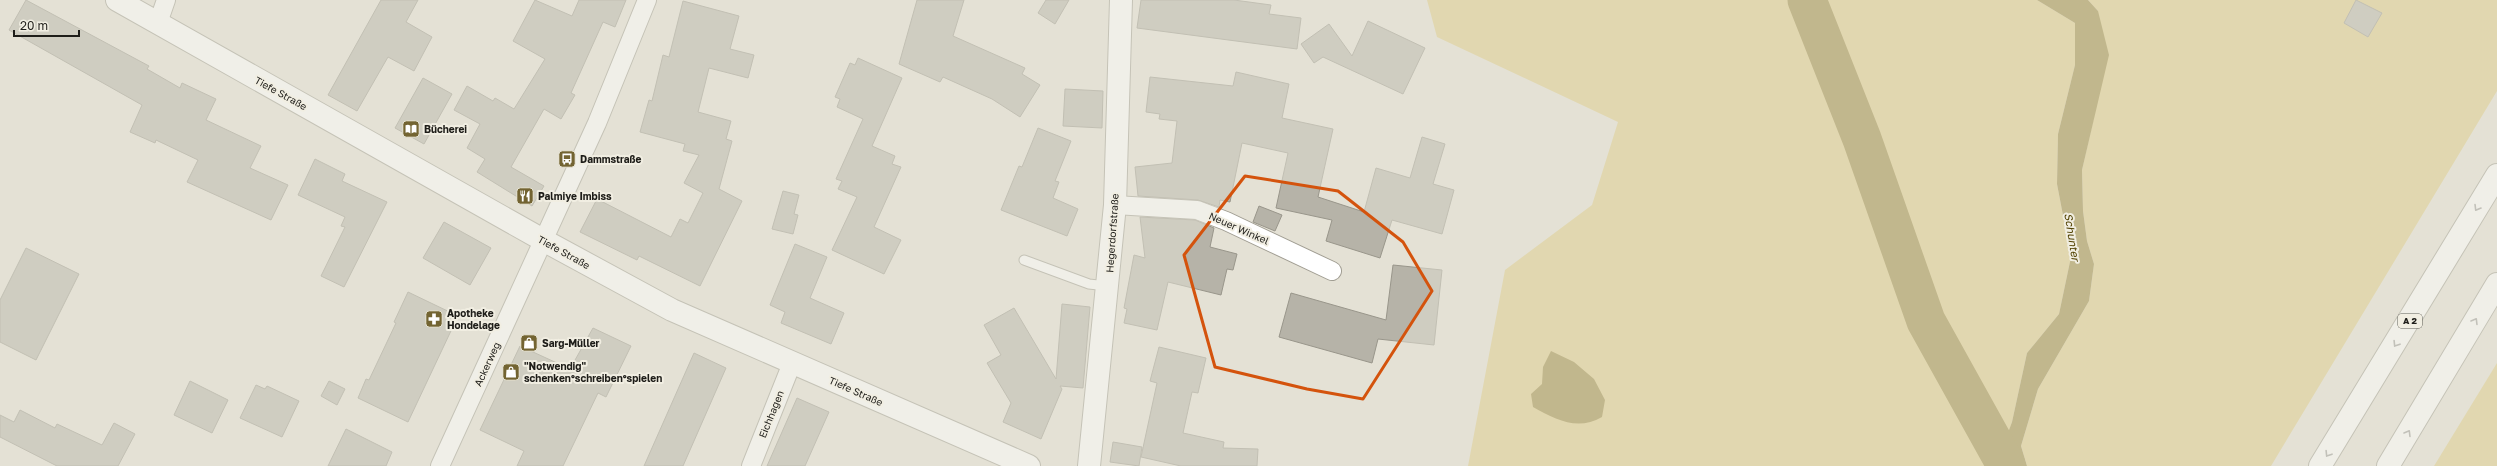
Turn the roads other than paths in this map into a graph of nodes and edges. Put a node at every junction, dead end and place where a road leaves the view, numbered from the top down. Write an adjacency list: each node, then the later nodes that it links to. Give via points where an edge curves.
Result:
1 (116, 0): 5 (main road, Tiefe Straße)
2 (166, 0): 5 (street)
3 (647, 0): 8 (street, via 597,123)
4 (1122, 0): 7 (main road, Hegerdorfstraße)
5 (158, 23): 8 (main road, Tiefe Straße)
6 (2497, 175): 18 (main road, A 2, one-way to 18)
7 (1115, 205): 10 (street, Neuer Winkel, via 1182,207 1204,212); 12 (main road, Hegerdorfstraße)
8 (543, 240): 13 (main road, Tiefe Straße, via 672,310); 14 (street, Ackerweg)
9 (1024, 260): 12 (lane, via 1089,284)
10 (1332, 271)
11 (2497, 284): 19 (main road, one-way to 11)
12 (1108, 287): 17 (main road, Hegerdorfstraße)
13 (792, 363): 15 (street, Eichhagen); 16 (main road, Tiefe Straße)
14 (440, 466)
15 (751, 466)
16 (1030, 466)
17 (1089, 466)
18 (2320, 466)
19 (2388, 466)

